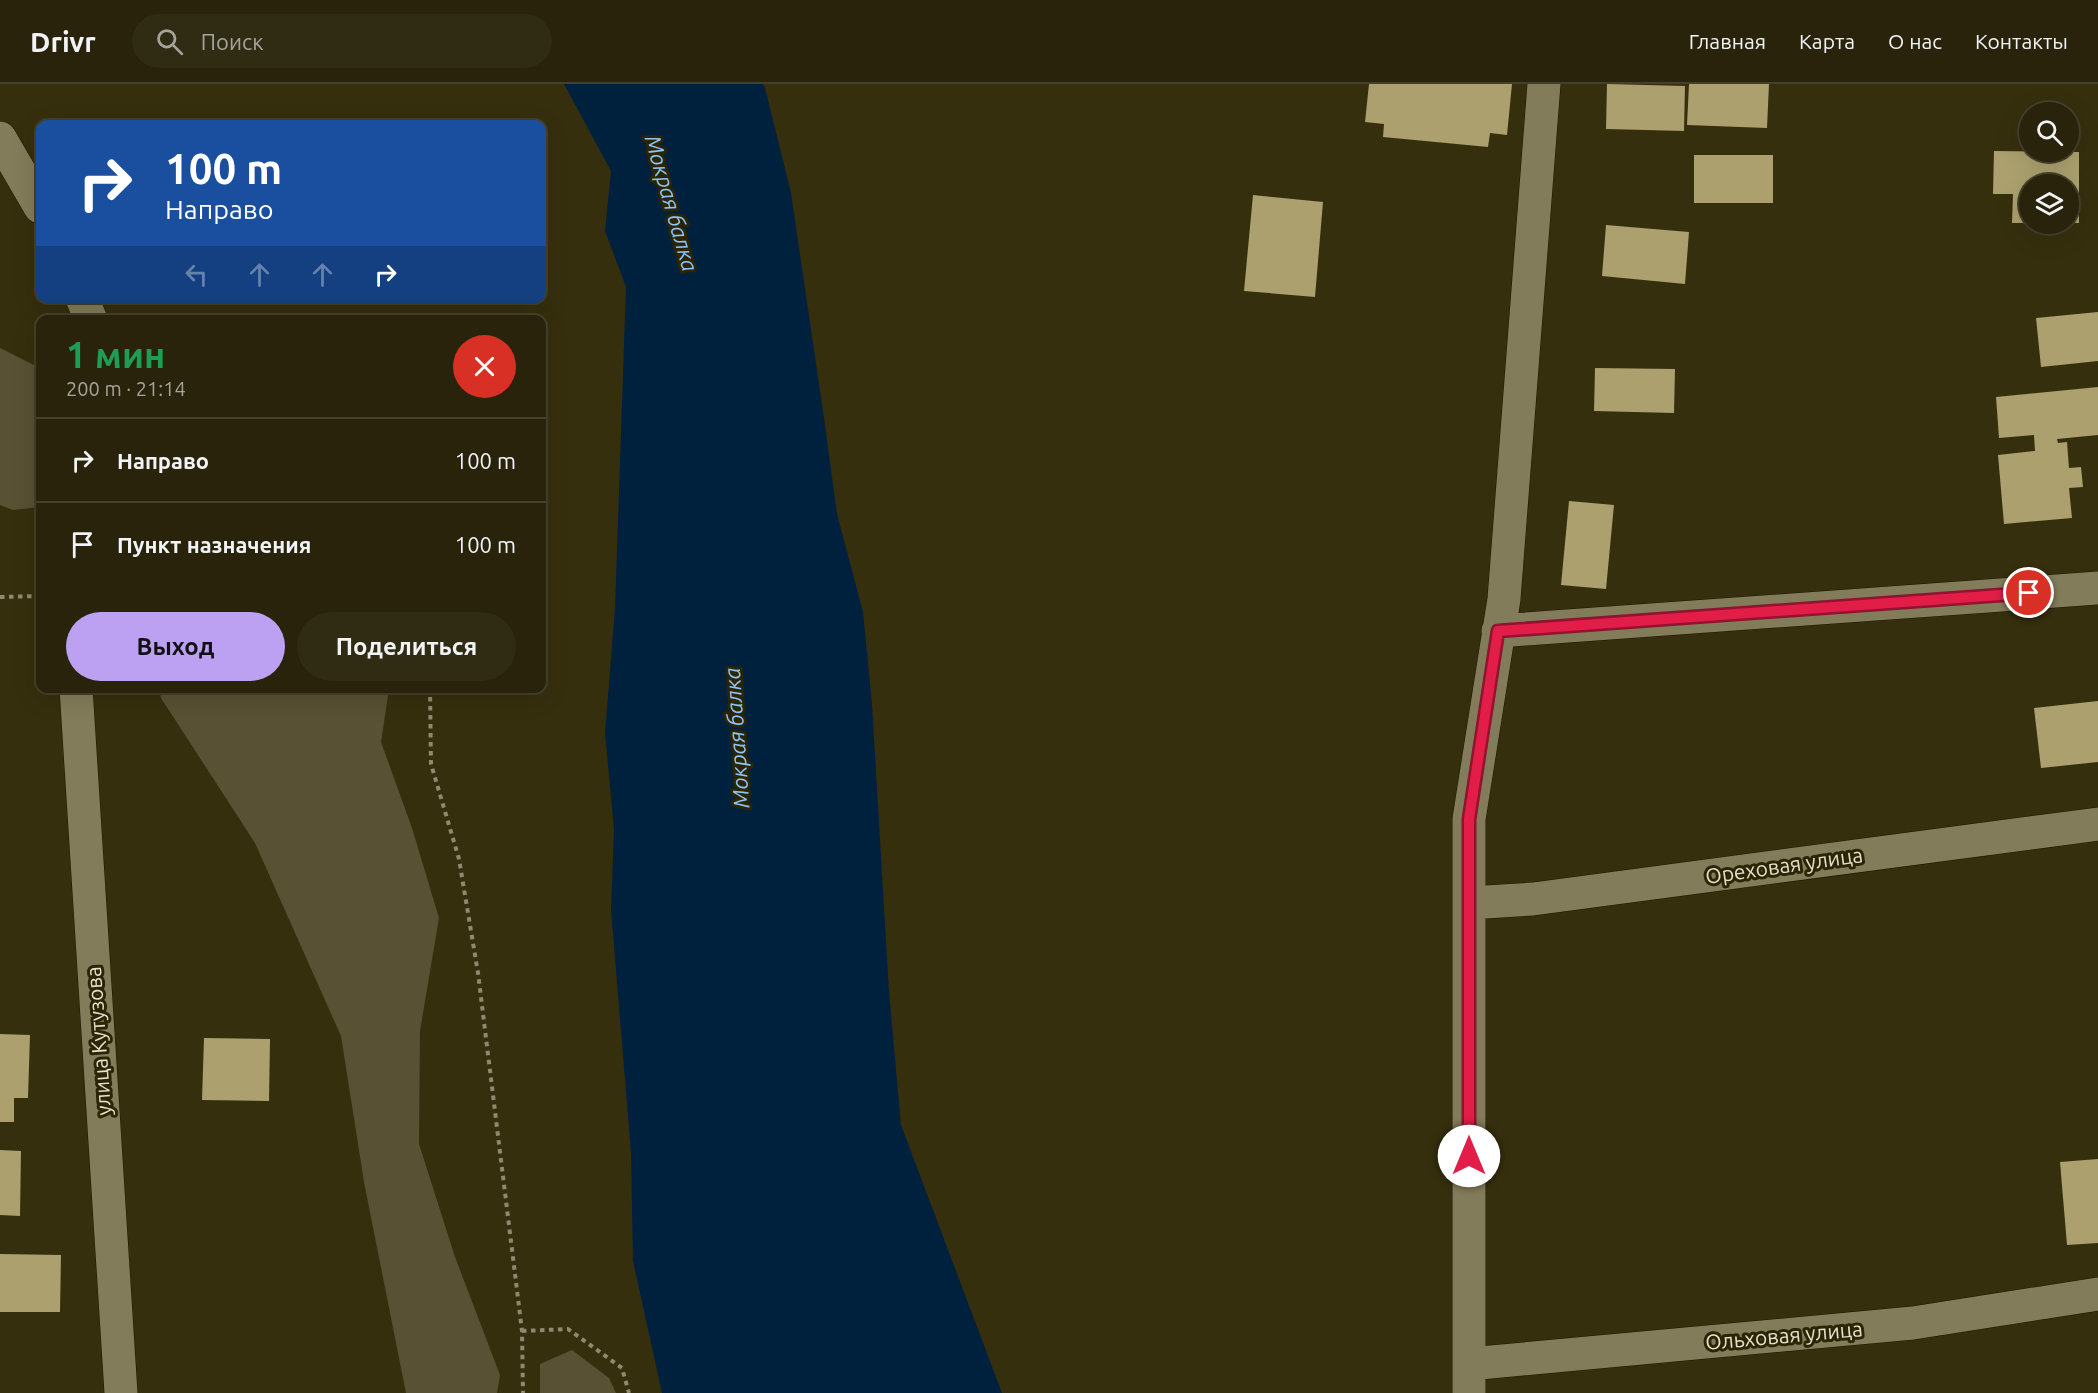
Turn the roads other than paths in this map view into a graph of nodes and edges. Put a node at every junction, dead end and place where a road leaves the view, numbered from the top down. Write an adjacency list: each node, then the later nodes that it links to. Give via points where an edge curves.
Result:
1 (1544, 84): 5 (street, via 1504,599)
2 (0, 138): 3 (street)
3 (36, 200)
4 (2098, 588): 5 (street)
5 (1498, 631): 8 (street, via 1469,819)
6 (76, 693): 11 (street, улица Кутузова)
7 (2098, 824): 8 (street, Ореховая улица, via 1533,899)
8 (1469, 903): 10 (street)
9 (2098, 1294): 10 (street, Ольховая улица, via 1913,1323)
10 (1469, 1379)
11 (121, 1393)

